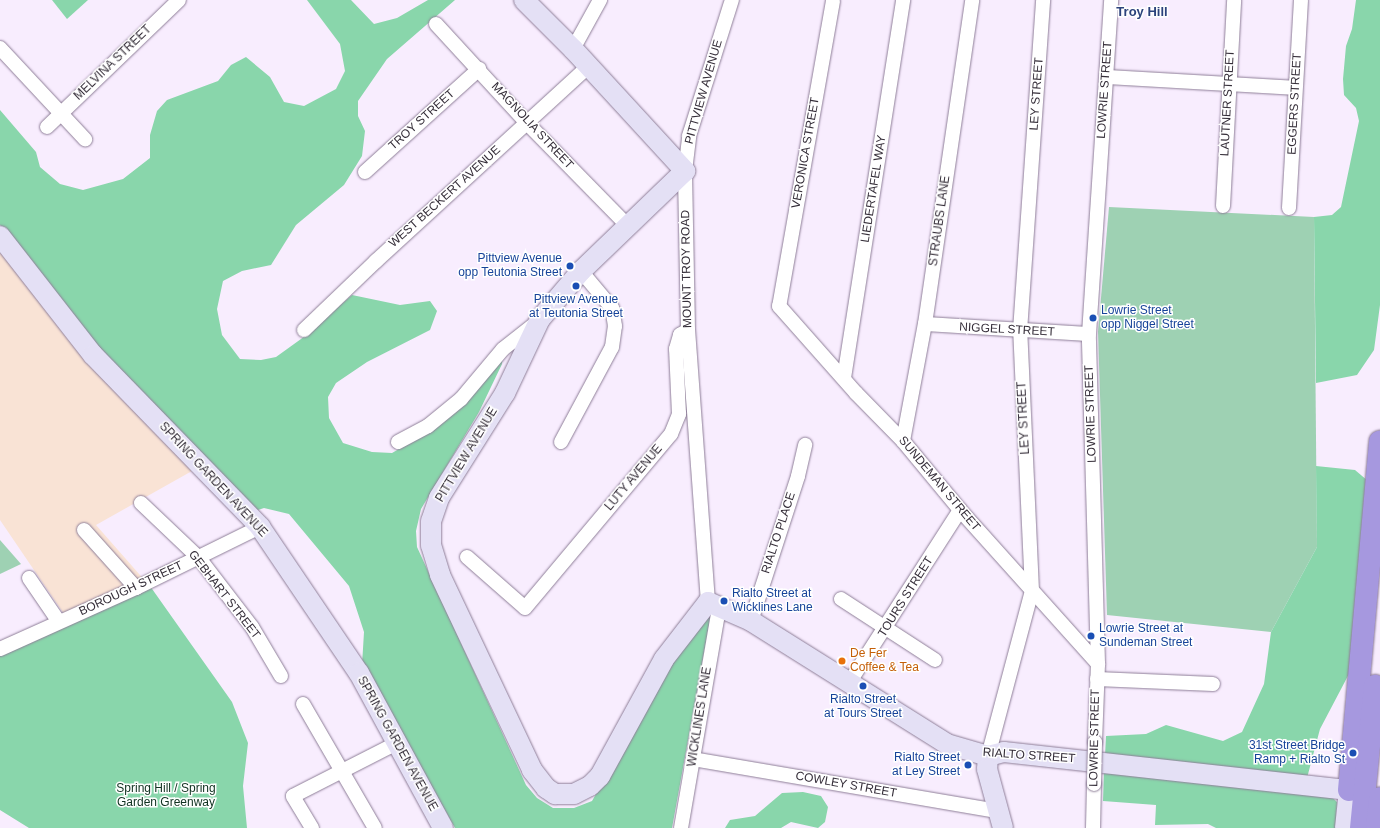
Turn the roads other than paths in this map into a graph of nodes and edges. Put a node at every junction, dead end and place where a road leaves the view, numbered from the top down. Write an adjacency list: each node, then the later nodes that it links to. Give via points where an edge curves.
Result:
1 (179, 0): 20 (street, MELVINA STREET)
2 (524, 0): 14 (street)
3 (600, 0): 14 (street)
4 (732, 0): 24 (street, PITTVIEW AVENUE, via 689,136)
5 (833, 0): 31 (street, VERONICA STREET)
6 (904, 0): 38 (street, LIEDERTAFEL WAY)
7 (972, 0): 33 (street, STRAUBS LANE)
8 (1043, 0): 36 (street, LEY STREET)
9 (1112, 0): 17 (street, LOWRIE STREET)
10 (1234, 0): 18 (street, LAUTNER STREET)
11 (1302, 0): 19 (street, EGGERS STREET)
12 (436, 24): 16 (street, MAGNOLIA STREET)
13 (0, 48): 20 (street)
14 (573, 49): 15 (street)
15 (589, 66): 21 (street, WEST BECKERT AVENUE); 24 (street)
16 (479, 68): 21 (street, MAGNOLIA STREET); 25 (street, TROY STREET)
17 (1106, 77): 18 (street); 37 (street, LOWRIE STREET)
18 (1228, 85): 19 (street); 26 (street, LAUTNER STREET)
19 (1296, 88): 27 (street, EGGERS STREET)
20 (60, 113): 22 (street, MELVINA STREET); 23 (street)
21 (527, 123): 28 (street, MAGNOLIA STREET); 34 (street, WEST BECKERT AVENUE)
22 (47, 127)
23 (85, 140)
24 (685, 171): 28 (street, PITTVIEW AVENUE); 35 (street, MOUNT TROY ROAD)
25 (365, 172)
26 (1223, 206)
27 (1289, 208)
28 (628, 226): 30 (street, PITTVIEW AVENUE)
29 (0, 236): 46 (street, SPRING GARDEN AVENUE, via 93,355)
30 (581, 271): 32 (street, PITTVIEW AVENUE); 42 (street, via 612,308 615,326 612,347)
31 (779, 306): 38 (street, SUNDEMAN STREET)
32 (540, 319): 41 (street, via 503,349 461,399 428,426); 54 (street, PITTVIEW AVENUE, via 505,393 439,498 431,522 431,545 440,575 532,770 546,788 555,794 574,794 590,786 600,776 664,659)
33 (925, 324): 36 (street, NIGGEL STREET); 39 (street, STRAUBS LANE)
34 (304, 330)
35 (688, 330): 48 (street, LUTY AVENUE, via 680,336 676,349 679,414 671,434 526,608); 54 (street, MOUNT TROY ROAD)
36 (1020, 331): 37 (street, NIGGEL STREET); 52 (street, LEY STREET)
37 (1089, 334): 61 (street, LOWRIE STREET)
38 (844, 378): 39 (street, SUNDEMAN STREET)
39 (903, 441): 45 (street, SUNDEMAN STREET)
40 (1380, 441): 71 (highway)
41 (398, 442)
42 (561, 442)
43 (805, 445): 55 (street, RIALTO PLACE, via 798,476)
44 (141, 503): 49 (street, GEBHART STREET)
45 (960, 510): 52 (street, SUNDEMAN STREET); 58 (street, TOURS STREET)
46 (260, 527): 49 (street, BOROUGH STREET); 67 (street, SPRING GARDEN AVENUE, via 340,644)
47 (84, 530): 51 (street)
48 (467, 557)
49 (198, 558): 51 (street, BOROUGH STREET); 62 (street, GEBHART STREET, via 252,627)
50 (29, 578): 56 (street)
51 (136, 588): 56 (street, BOROUGH STREET)
52 (1032, 591): 61 (street, SUNDEMAN STREET); 68 (street, LEY STREET)
53 (842, 599): 58 (street)
54 (713, 604): 55 (street, RIALTO STREET); 69 (street, WICKLINES LANE)
55 (751, 621): 64 (street, RIALTO STREET)
56 (59, 622): 59 (street, BOROUGH STREET)
57 (1380, 625): 80 (highway)
58 (887, 628): 60 (street); 64 (street, TOURS STREET)
59 (0, 648)
60 (935, 660)
61 (1098, 664): 63 (street, LOWRIE STREET)
62 (281, 676)
63 (1097, 679): 65 (street); 78 (street, LOWRIE STREET, bridge)
64 (850, 683): 68 (street, RIALTO STREET, via 947,744)
65 (1213, 684)
66 (303, 704): 70 (street)
67 (397, 743): 70 (street); 76 (street, SPRING GARDEN AVENUE)
68 (988, 756): 71 (street, RIALTO STREET, via 1004,752); 73 (street, LEY STREET, via 987,769)
69 (694, 759): 73 (street, COWLEY STREET); 77 (street, WICKLINES LANE)
70 (341, 772): 74 (street, via 293,796); 75 (street)
71 (1349, 790): 79 (street)
72 (1380, 798): 81 (highway)
73 (1000, 820)
74 (312, 828)
75 (375, 828)
76 (443, 828)
77 (681, 828)
78 (1093, 828)
79 (1345, 828)
80 (1361, 828)
81 (1376, 828)

